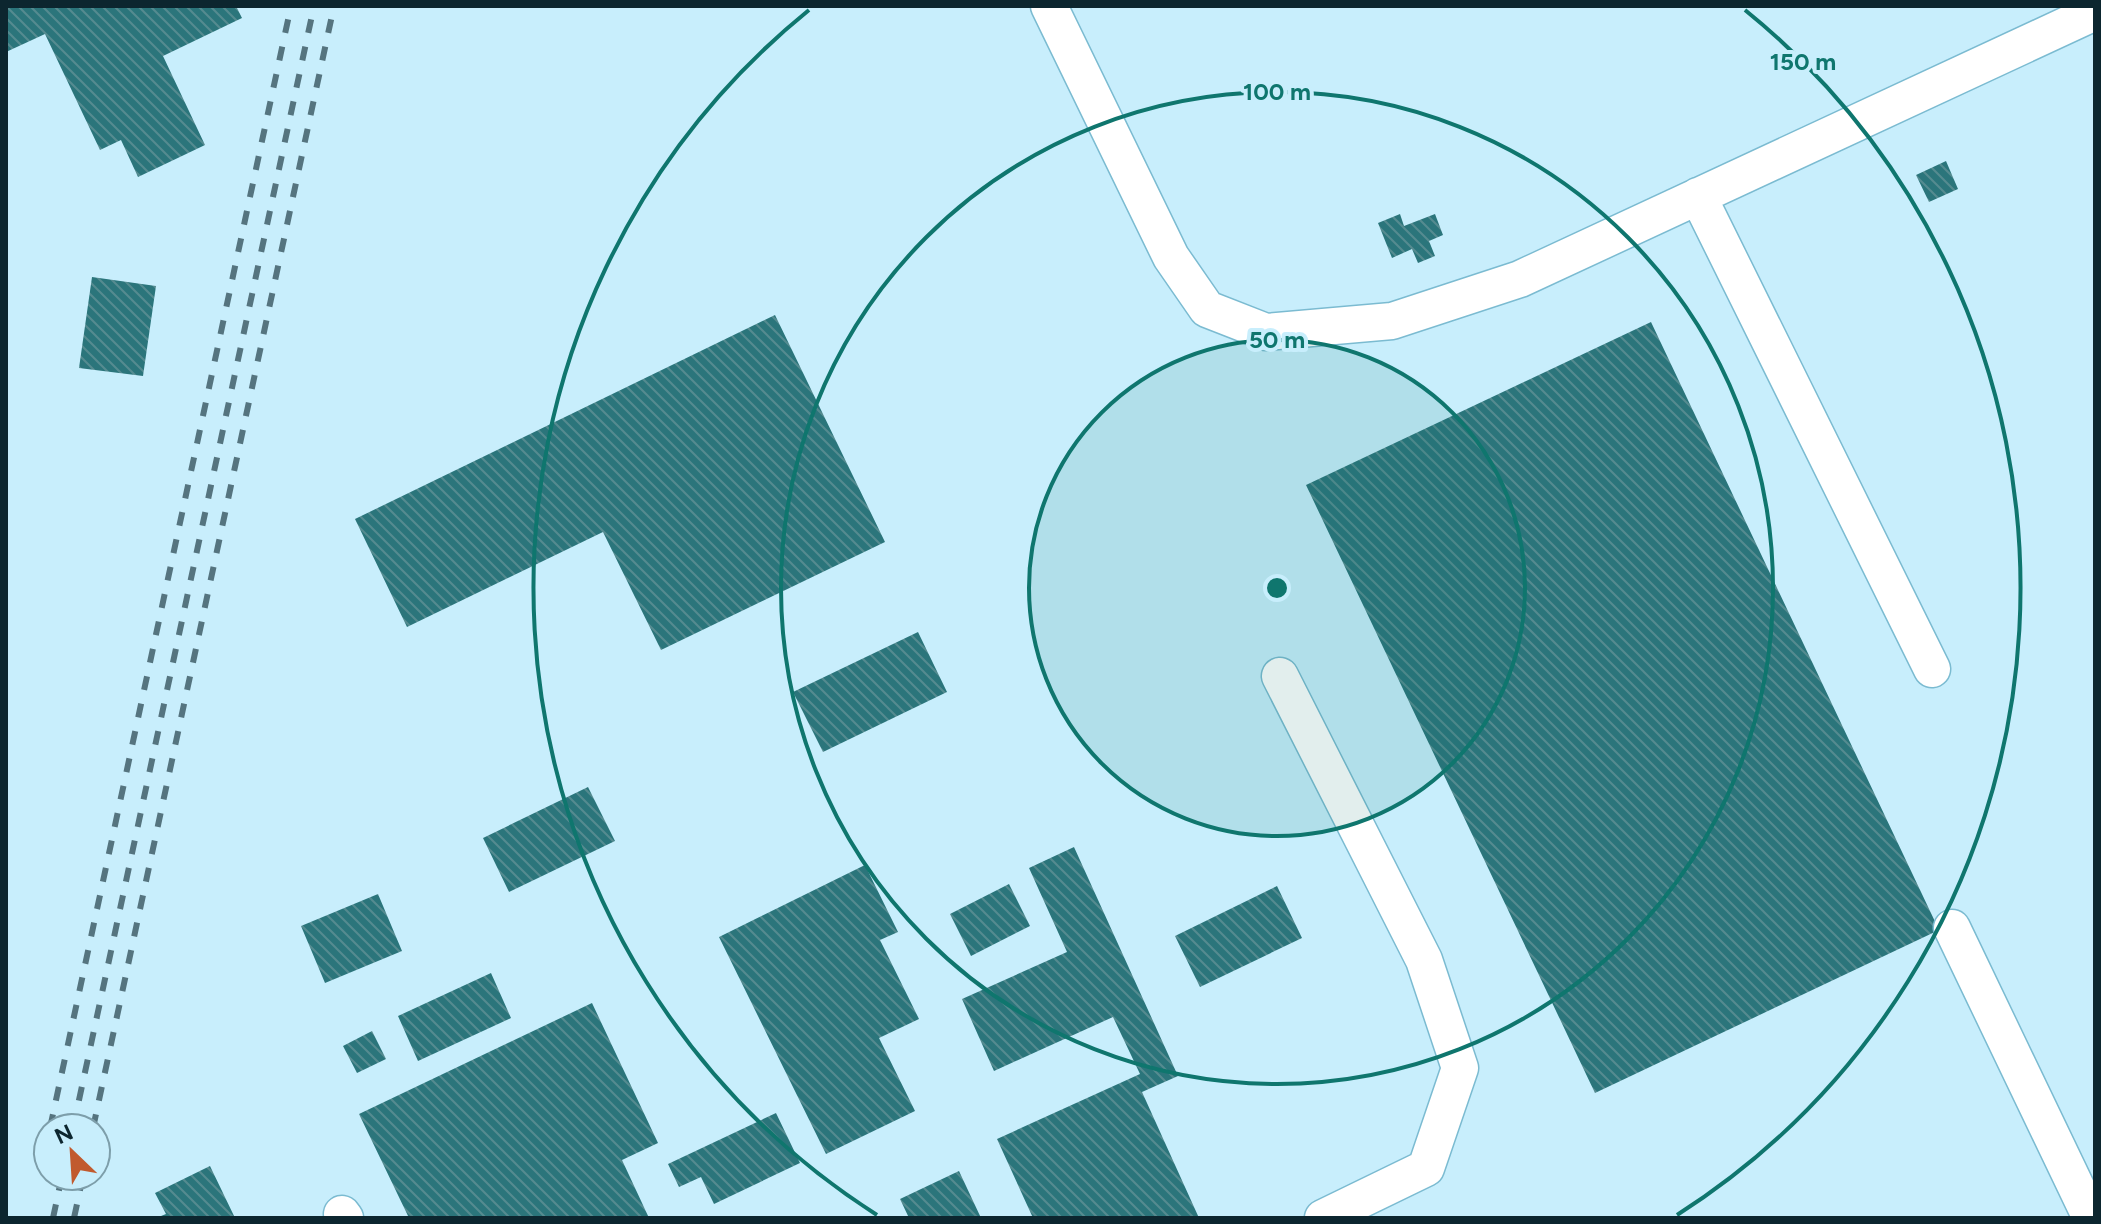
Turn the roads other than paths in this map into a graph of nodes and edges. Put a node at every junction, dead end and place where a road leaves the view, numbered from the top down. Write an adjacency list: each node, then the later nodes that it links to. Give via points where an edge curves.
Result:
1 (1049, 6): 3 (street, via 1171,257 1207,309 1266,332 1392,321 1520,279)
2 (2095, 12): 3 (street)
3 (1698, 196): 4 (street)
4 (1932, 669)
5 (1280, 676): 7 (street, via 1424,960 1460,1068 1426,1168)
6 (1952, 928): 8 (street)
7 (1323, 1218)
8 (2091, 1218)

